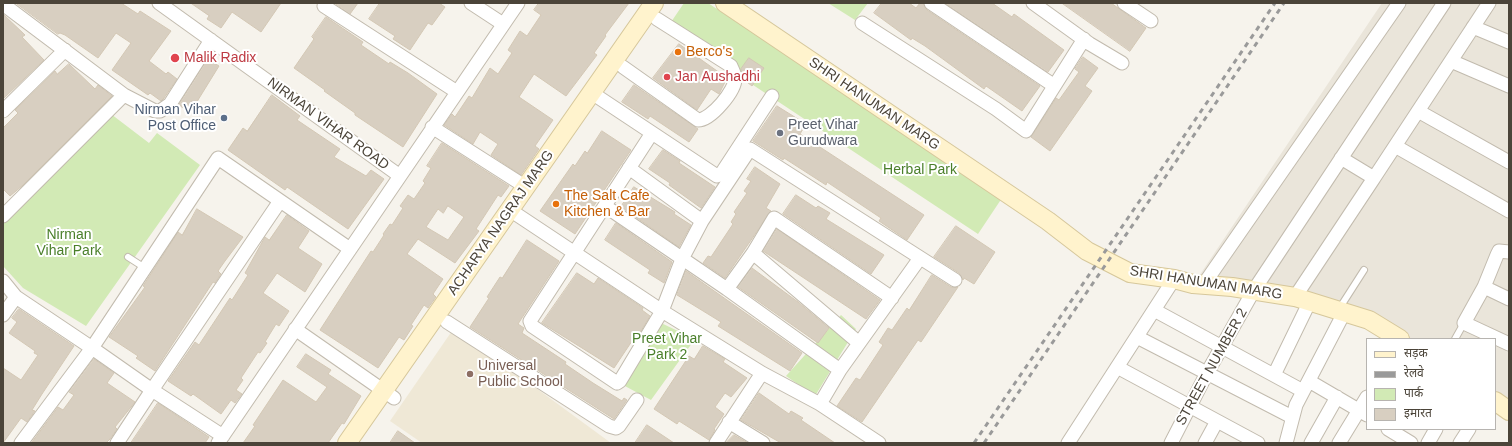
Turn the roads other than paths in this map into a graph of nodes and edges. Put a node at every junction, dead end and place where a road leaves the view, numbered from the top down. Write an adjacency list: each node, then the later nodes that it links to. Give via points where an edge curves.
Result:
1 (159, 3): 20 (street, NIRMAN VIHAR ROAD)
2 (471, 3): 17 (street)
3 (518, 3): 17 (street)
4 (667, 3): 14 (street, ACHARYA NAGRAJ MARG)
5 (724, 3): 58 (street, SHRI HANUMAN MARG, via 1048,221 1087,251 1130,273)
6 (931, 3): 26 (street)
7 (1033, 3): 19 (street)
8 (1124, 3): 15 (street)
9 (1399, 3): 61 (street)
10 (1444, 3): 37 (street, STREET NUMBER 2)
11 (1489, 3): 18 (street)
12 (3, 4): 22 (street)
13 (324, 6): 28 (street)
14 (655, 11): 25 (street, ACHARYA NAGRAJ MARG); 25 (street, via 731,66 735,77 733,89 711,115 698,120); 30 (street, ACHARYA NAGRAJ MARG)
15 (1151, 20)
16 (862, 23): 26 (street, via 1026,131)
17 (503, 24): 28 (street)
18 (1473, 27): 21 (street); 23 (street)
19 (1084, 39): 24 (street); 26 (street)
20 (211, 40): 29 (street, via 166,108 160,111 150,110); 40 (street, NIRMAN VIHAR ROAD)
21 (1509, 42)
22 (65, 50): 29 (street); 32 (street)
23 (1451, 61): 27 (street); 33 (street)
24 (1122, 63)
25 (623, 67): 30 (street, ACHARYA NAGRAJ MARG)
26 (1053, 85)
27 (1509, 86)
28 (457, 92): 34 (street)
29 (124, 95): 47 (street)
30 (596, 96): 35 (street); 42 (street, ACHARYA NAGRAJ MARG); 46 (street, ACHARYA NAGRAJ MARG)
31 (772, 96): 35 (street, via 717,176)
32 (3, 111)
33 (1418, 111): 36 (street); 38 (street)
34 (432, 127): 40 (street); 42 (street)
35 (652, 133): 39 (street)
36 (1395, 146): 41 (street); 45 (street)
37 (1341, 158): 41 (street); 64 (street, STREET NUMBER 2)
38 (1509, 162)
39 (629, 168): 44 (street); 48 (street)
40 (400, 176): 49 (street)
41 (1374, 178): 67 (street)
42 (526, 187): 46 (street, ACHARYA NAGRAJ MARG)
43 (280, 201): 49 (street); 56 (street, via 218,158); 89 (street)
44 (605, 206): 50 (street); 55 (street)
45 (1509, 211)
46 (515, 214): 50 (street); 73 (street, ACHARYA NAGRAJ MARG); 90 (street, ACHARYA NAGRAJ MARG)
47 (3, 216)
48 (702, 221): 54 (street, via 751,149); 55 (street)
49 (350, 249): 75 (street)
50 (575, 252): 71 (street); 71 (street, via 530,319 532,326 618,383)
51 (1509, 252): 62 (street, via 1499,251)
52 (753, 254): 63 (street); 66 (street, via 772,219 775,219); 79 (street)
53 (128, 257): 56 (lane)
54 (920, 258): 59 (street); 66 (street)
55 (682, 259): 63 (street); 71 (street)
56 (145, 268): 82 (street)
57 (1364, 270): 70 (lane)
58 (1174, 279): 61 (street, SHRI HANUMAN MARG); 69 (street)
59 (955, 280)
60 (3, 281): 65 (street)
61 (1204, 284): 64 (street, SHRI HANUMAN MARG)
62 (1484, 288): 68 (street); 74 (street)
63 (727, 289): 84 (street)
64 (1254, 290): 67 (street, SHRI HANUMAN MARG); 81 (street, STREET NUMBER 2)
65 (16, 296): 72 (street); 82 (street)
66 (892, 298): 79 (street)
67 (1303, 299): 70 (street, SHRI HANUMAN MARG); 87 (street)
68 (1509, 299)
69 (1154, 310): 76 (street); 81 (street)
70 (1342, 310): 77 (street, SHRI HANUMAN MARG, via 1370,320); 88 (street)
71 (662, 311): 85 (street)
72 (3, 315)
73 (447, 322): 90 (street, ACHARYA NAGRAJ MARG); 92 (street, via 609,426 619,426)
74 (1464, 323): 78 (lane); 80 (street)
75 (296, 329): 90 (street); 105 (street)
76 (1137, 337): 83 (street); 86 (street)
77 (1398, 338)
78 (1456, 338)
79 (859, 343): 84 (street)
80 (1509, 344)
81 (1223, 347): 86 (street, STREET NUMBER 2); 87 (street)
82 (92, 348): 89 (street); 107 (street)
83 (1117, 367): 96 (street); 106 (street)
84 (840, 370): 95 (street)
85 (762, 373): 95 (street); 101 (street)
86 (1207, 373): 96 (street, STREET NUMBER 2); 99 (street)
87 (1274, 375): 88 (street)
88 (1306, 386): 91 (street); 99 (street)
89 (152, 390): 105 (street); 108 (street)
90 (389, 394): 109 (street, ACHARYA NAGRAJ MARG); 110 (street, ACHARYA NAGRAJ MARG)
91 (1337, 398): 98 (street); 118 (street)
92 (637, 400)
93 (1366, 401): 98 (street)
94 (1496, 402): 97 (street)
95 (820, 404): 113 (street)
96 (1190, 406): 100 (street); 114 (street, STREET NUMBER 2)
97 (1509, 411)
98 (1363, 413): 119 (street)
99 (1292, 417): 117 (street)
100 (1217, 421): 115 (street); 116 (street)
101 (729, 422): 111 (street); 112 (street)
102 (1390, 430): 120 (street)
103 (1435, 430): 121 (street)
104 (1468, 430): 122 (street)
105 (220, 439)
106 (1072, 442)
107 (21, 443)
108 (117, 443)
109 (347, 443)
110 (362, 443)
111 (716, 443)
112 (763, 443)
113 (879, 443)
114 (1171, 443)
115 (1205, 443)
116 (1258, 443)
117 (1286, 443)
118 (1311, 443)
119 (1339, 443)
120 (1411, 443)
121 (1428, 443)
122 (1460, 443)

